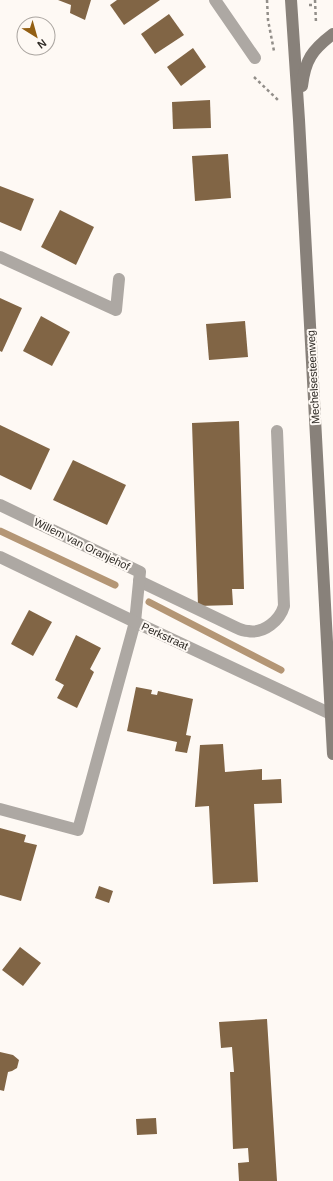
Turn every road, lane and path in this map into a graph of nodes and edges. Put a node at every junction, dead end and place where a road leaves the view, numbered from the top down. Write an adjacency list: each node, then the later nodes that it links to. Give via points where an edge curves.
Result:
1 (215, 0): 4 (street)
2 (291, 0): 5 (main road, Mechelsesteenweg)
3 (333, 34): 5 (main road, via 317,48 306,63)
4 (255, 58)
5 (298, 120): 13 (main road, Mechelsesteenweg)
6 (0, 257): 7 (street, via 116,310)
7 (119, 279)
8 (277, 431): 11 (street, via 284,606 282,614 267,627 248,632)
9 (0, 505): 11 (street, Willem van Oranjehof, via 140,572)
10 (0, 557): 12 (street, Perkstraat)
11 (139, 580): 12 (street, Willem van Oranjehof)
12 (135, 622): 13 (street, Perkstraat); 15 (street, Willem van Oranjehof, via 78,830)
13 (332, 714): 14 (main road, Mechelsesteenweg)
14 (333, 754)
15 (0, 809)

